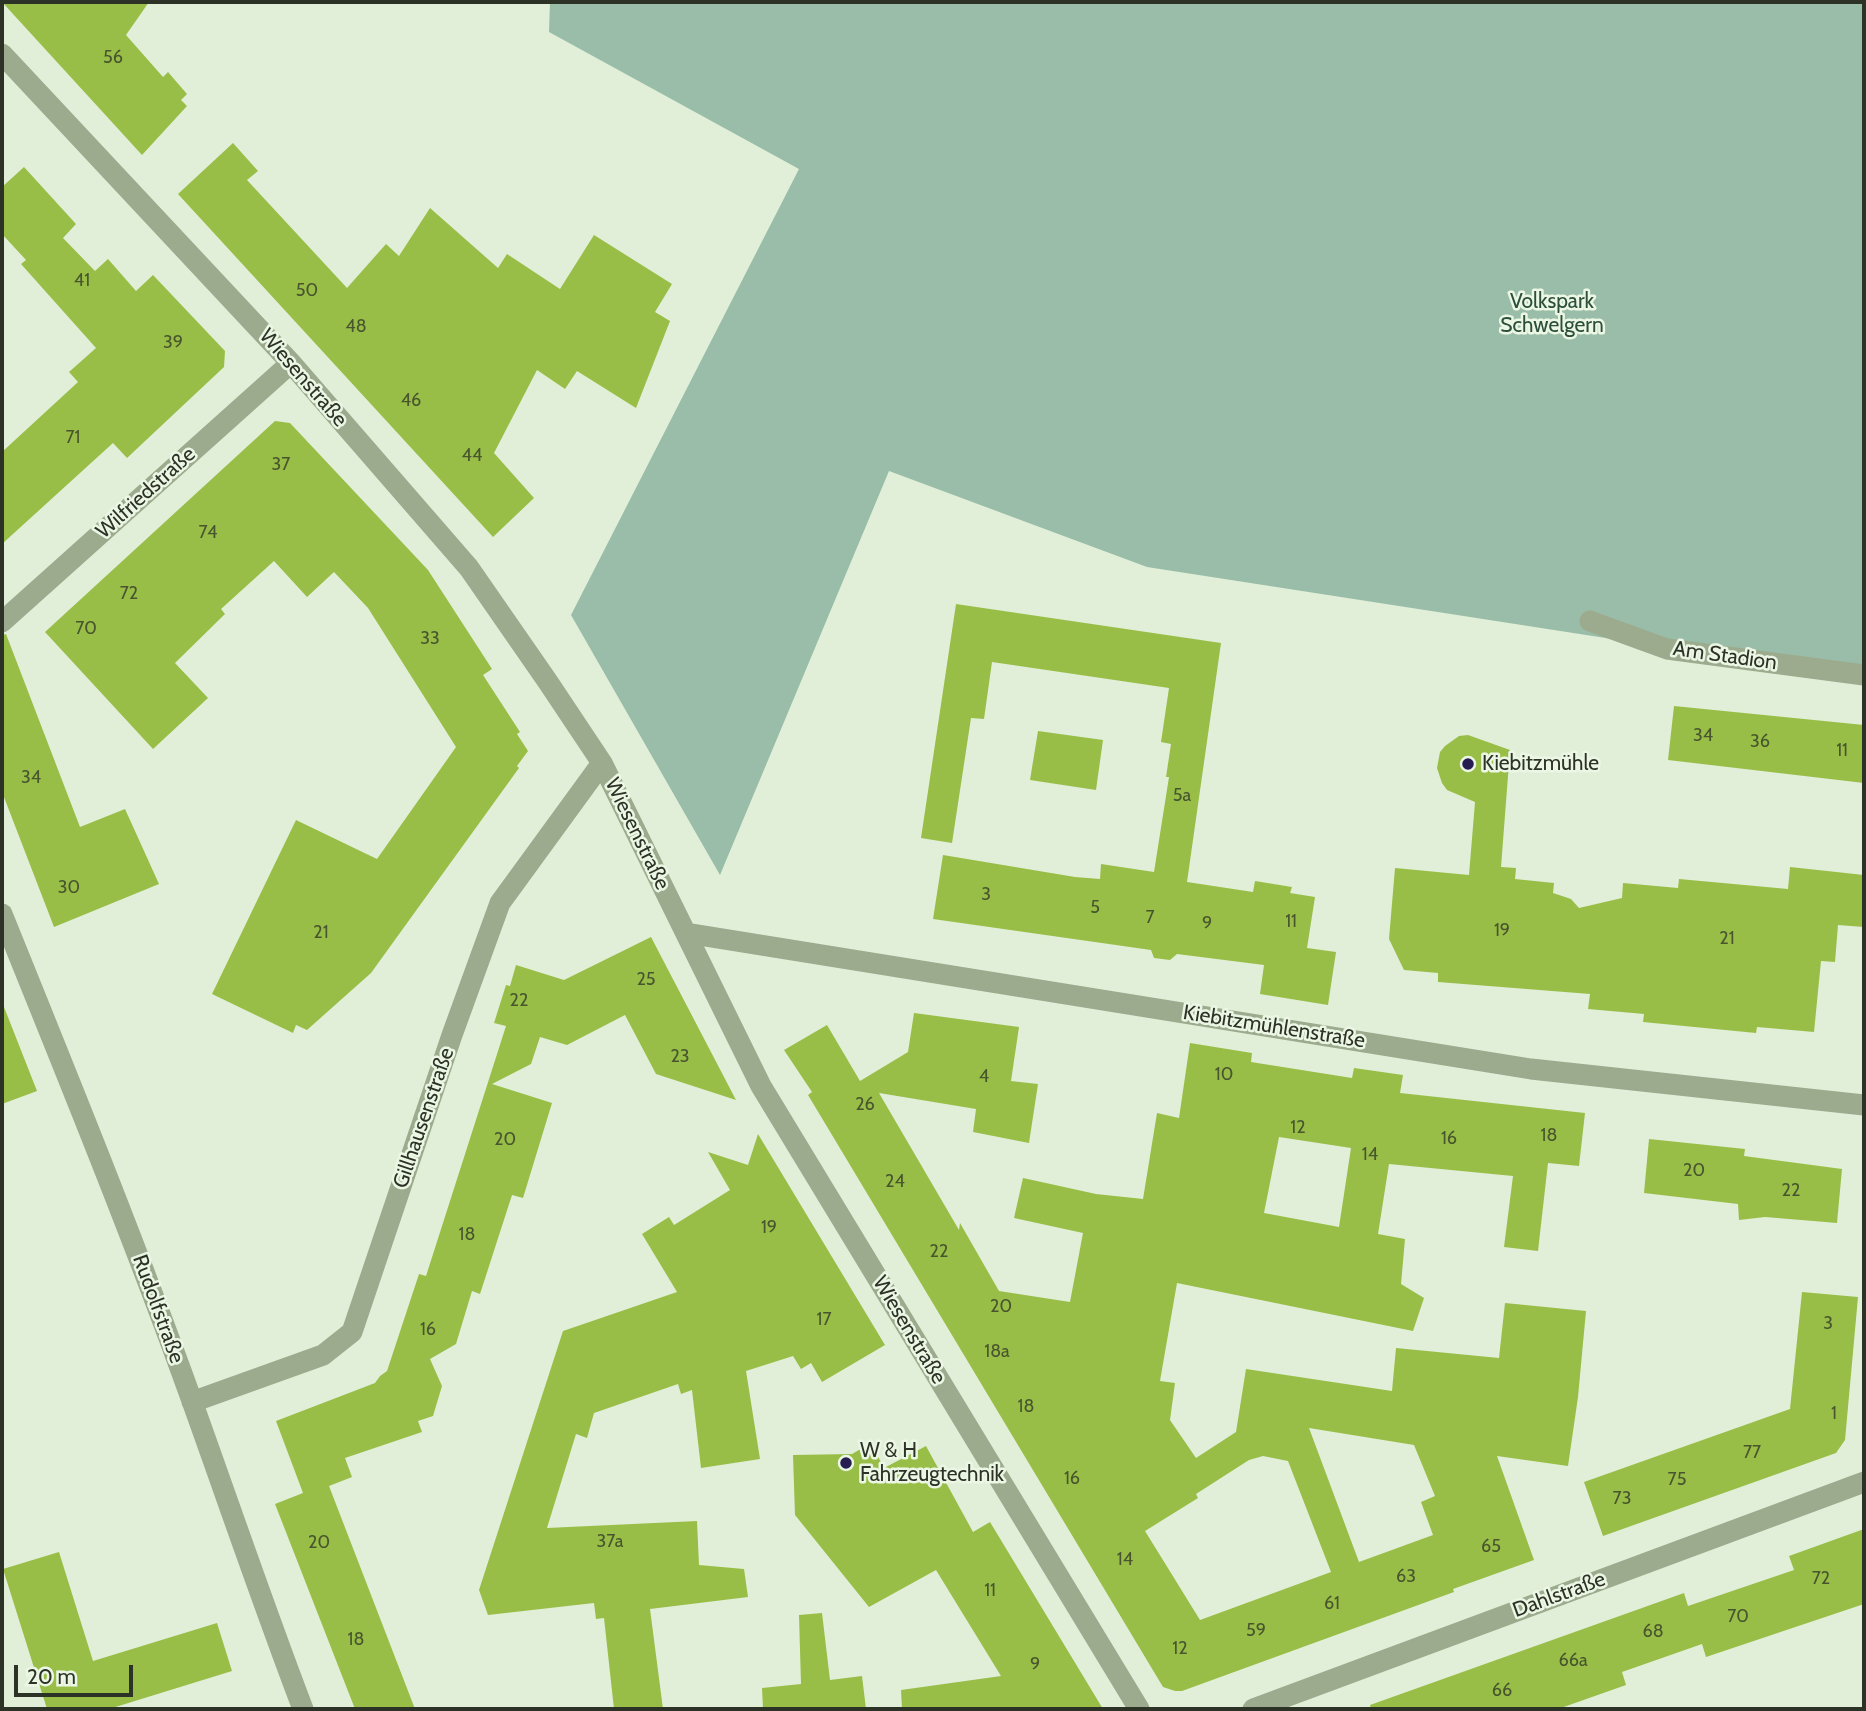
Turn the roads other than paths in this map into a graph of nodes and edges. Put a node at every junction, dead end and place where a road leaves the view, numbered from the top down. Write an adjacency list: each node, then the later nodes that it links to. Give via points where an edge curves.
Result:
1 (3, 57): 2 (street, Wiesenstraße)
2 (291, 363): 4 (street, Wilfriedstraße); 6 (street, Wiesenstraße, via 469,568)
3 (1590, 621): 5 (street, Am Stadion, via 1667,649)
4 (2, 622)
5 (1864, 676)
6 (602, 763): 8 (street, Wiesenstraße); 10 (street, Gillhausenstraße, via 500,904 352,1332 323,1355)
7 (2, 914): 10 (street, Rudolfstraße)
8 (686, 933): 9 (street, Kiebitzmühlenstraße, via 1531,1069); 13 (street, Wiesenstraße, via 761,1087)
9 (1864, 1105)
10 (192, 1402): 12 (street, Rudolfstraße)
11 (1864, 1482): 14 (street, Dahlstraße)
12 (303, 1709)
13 (1139, 1709)
14 (1253, 1709)

